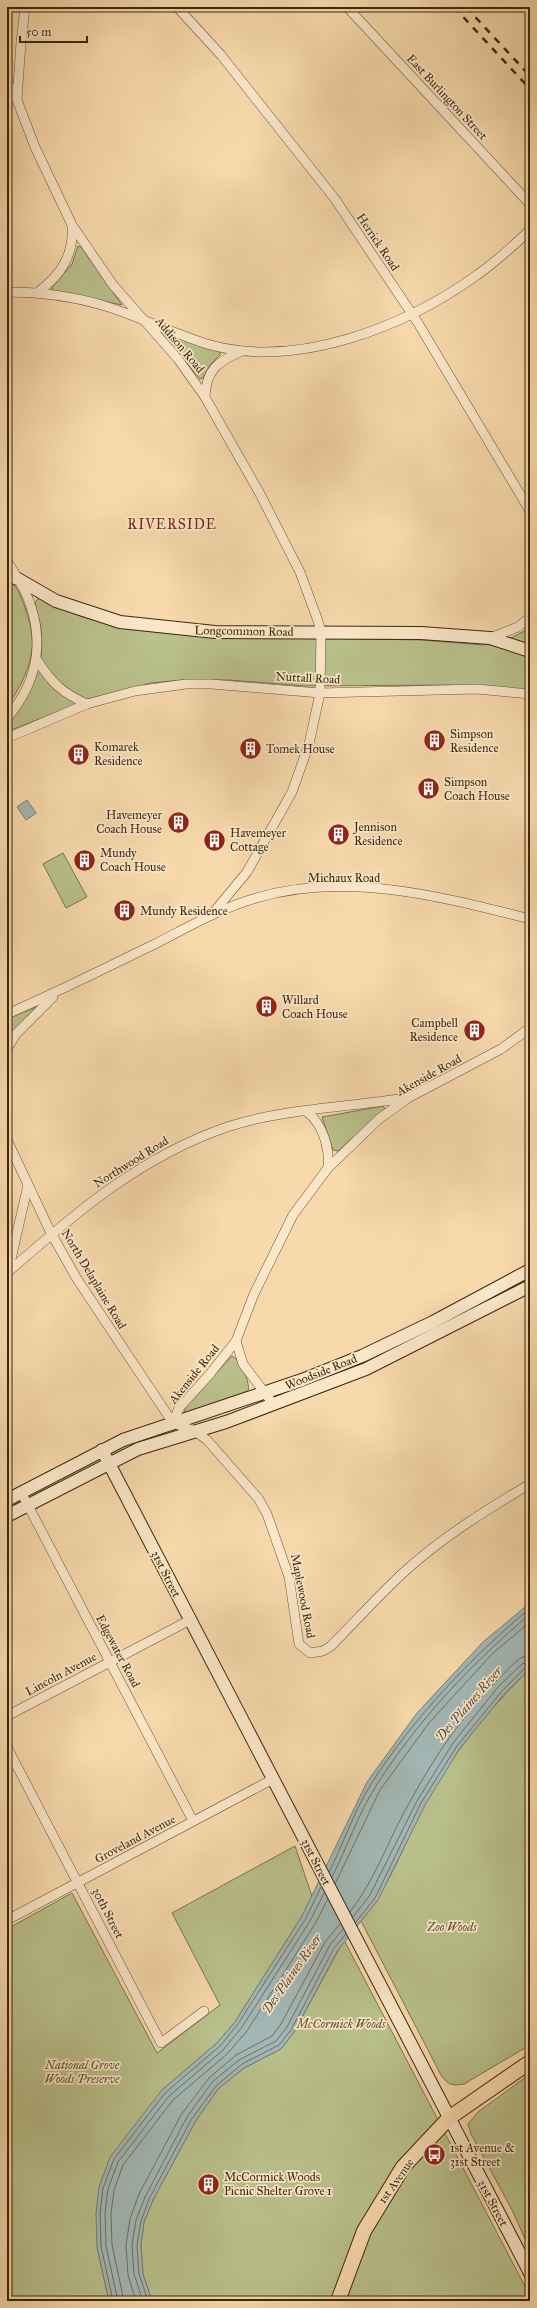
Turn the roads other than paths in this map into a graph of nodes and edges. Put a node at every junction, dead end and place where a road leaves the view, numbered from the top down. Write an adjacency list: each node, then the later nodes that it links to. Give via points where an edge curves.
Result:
1 (25, 7): 5 (street)
2 (177, 7): 11 (street, Herrick Road, via 221,55 335,199)
3 (347, 7): 6 (street, East Burlington Street)
4 (7, 82): 5 (street, Addison Road)
5 (18, 100): 7 (street, Addison Road, via 35,147)
6 (530, 204)
7 (72, 225): 10 (street, via 73,240 64,266 56,277); 12 (street, Addison Road, via 113,285)
8 (530, 230): 11 (street, via 477,276)
9 (7, 292): 10 (street)
10 (38, 292): 12 (street, via 102,305)
11 (412, 314): 13 (street, via 366,332 307,349); 15 (street, Herrick Road)
12 (144, 320): 13 (street, via 207,344); 14 (street, Addison Road, via 188,371)
13 (243, 350): 14 (street, via 218,364 206,383)
14 (205, 397): 19 (street, Addison Road, via 260,494 300,572 315,606)
15 (530, 511)
16 (7, 561): 17 (street)
17 (12, 577): 19 (street, Longcommon Road, via 56,601 120,622 215,632); 22 (street, via 29,601 37,632)
18 (530, 617): 20 (street, Longcommon Road, via 518,627)
19 (321, 632): 20 (street, Longcommon Road, via 421,633); 23 (street, Addison Road)
20 (490, 638): 21 (street, Longcommon Road)
21 (530, 651)
22 (37, 660): 25 (street, via 52,683 69,696); 26 (street, via 26,690)
23 (320, 693): 24 (street, Nuttall Road, via 477,689); 25 (street, Nuttall Road, via 218,684 186,684 135,691); 28 (street, Addison Road, via 309,744 292,792 247,872)
24 (530, 694)
25 (87, 704): 27 (street, Nuttall Road)
26 (7, 718)
27 (7, 738)
28 (213, 913): 29 (street, Michaux Road, via 257,898 308,888 368,888 444,898); 30 (street, Michaux Road)
29 (530, 920)
30 (56, 993): 31 (street, Michaux Road); 33 (street, Michaux Road, via 16,1034)
31 (7, 1014)
32 (530, 1028): 34 (street, Akenside Road, via 501,1049)
33 (7, 1049)
34 (408, 1098): 35 (street, Northwood Road); 37 (street, Akenside Road, via 379,1119)
35 (307, 1112): 37 (street, via 325,1139 329,1154); 39 (street, Northwood Road, via 228,1127 170,1150 109,1187)
36 (7, 1140): 38 (street, North Delaplaine Road)
37 (328, 1168): 43 (street, Akenside Road, via 294,1215 254,1294)
38 (28, 1185): 39 (street, North Delaplaine Road); 41 (street, Northwood Road)
39 (51, 1234): 41 (street, Northwood Road); 46 (street, North Delaplaine Road, via 77,1279)
40 (530, 1270): 44 (street, Woodside Road, via 394,1341)
41 (8, 1272)
42 (530, 1286): 45 (street, Woodside Road, via 393,1357)
43 (236, 1341): 44 (street, Akenside Road, via 243,1364); 46 (street, Akenside Road, via 179,1408)
44 (265, 1394): 45 (street, Akenside Road); 46 (street, Woodside Road)
45 (274, 1405): 47 (street, Woodside Road)
46 (173, 1423): 47 (street, Maplewood Road); 48 (street, Woodside Road)
47 (195, 1432): 49 (street, Woodside Road, via 156,1442); 50 (street, Maplewood Road, via 207,1440 245,1482 267,1514 289,1578 297,1638 299,1644 310,1653 317,1653 331,1646 403,1573 424,1556 485,1512)
48 (102, 1450): 49 (street, 31st Street); 51 (street, Woodside Road)
49 (109, 1463): 53 (street, Woodside Road); 55 (street, 31st Street)
50 (530, 1484)
51 (21, 1492): 52 (street, Woodside Road); 53 (street, Edgewater Road)
52 (7, 1500)
53 (28, 1505): 54 (street, Woodside Road); 56 (street, Edgewater Road)
54 (7, 1516)
55 (190, 1620): 56 (street, Lincoln Avenue); 59 (street, 31st Street)
56 (110, 1661): 57 (street, Lincoln Avenue); 60 (street, Edgewater Road)
57 (7, 1716)
58 (7, 1747): 61 (street, 30th Street)
59 (273, 1779): 60 (street, Groveland Avenue); 65 (street, 31st Street)
60 (193, 1821): 61 (street, Groveland Avenue)
61 (78, 1883): 62 (street, Groveland Avenue); 63 (street, 30th Street, via 161,2043)
62 (7, 1920)
63 (204, 2011)
64 (530, 2062): 65 (main road, 1st Avenue)
65 (448, 2118): 66 (street, 31st Street); 67 (main road, 1st Avenue, via 402,2167 364,2231)
66 (530, 2273)
67 (338, 2301)

